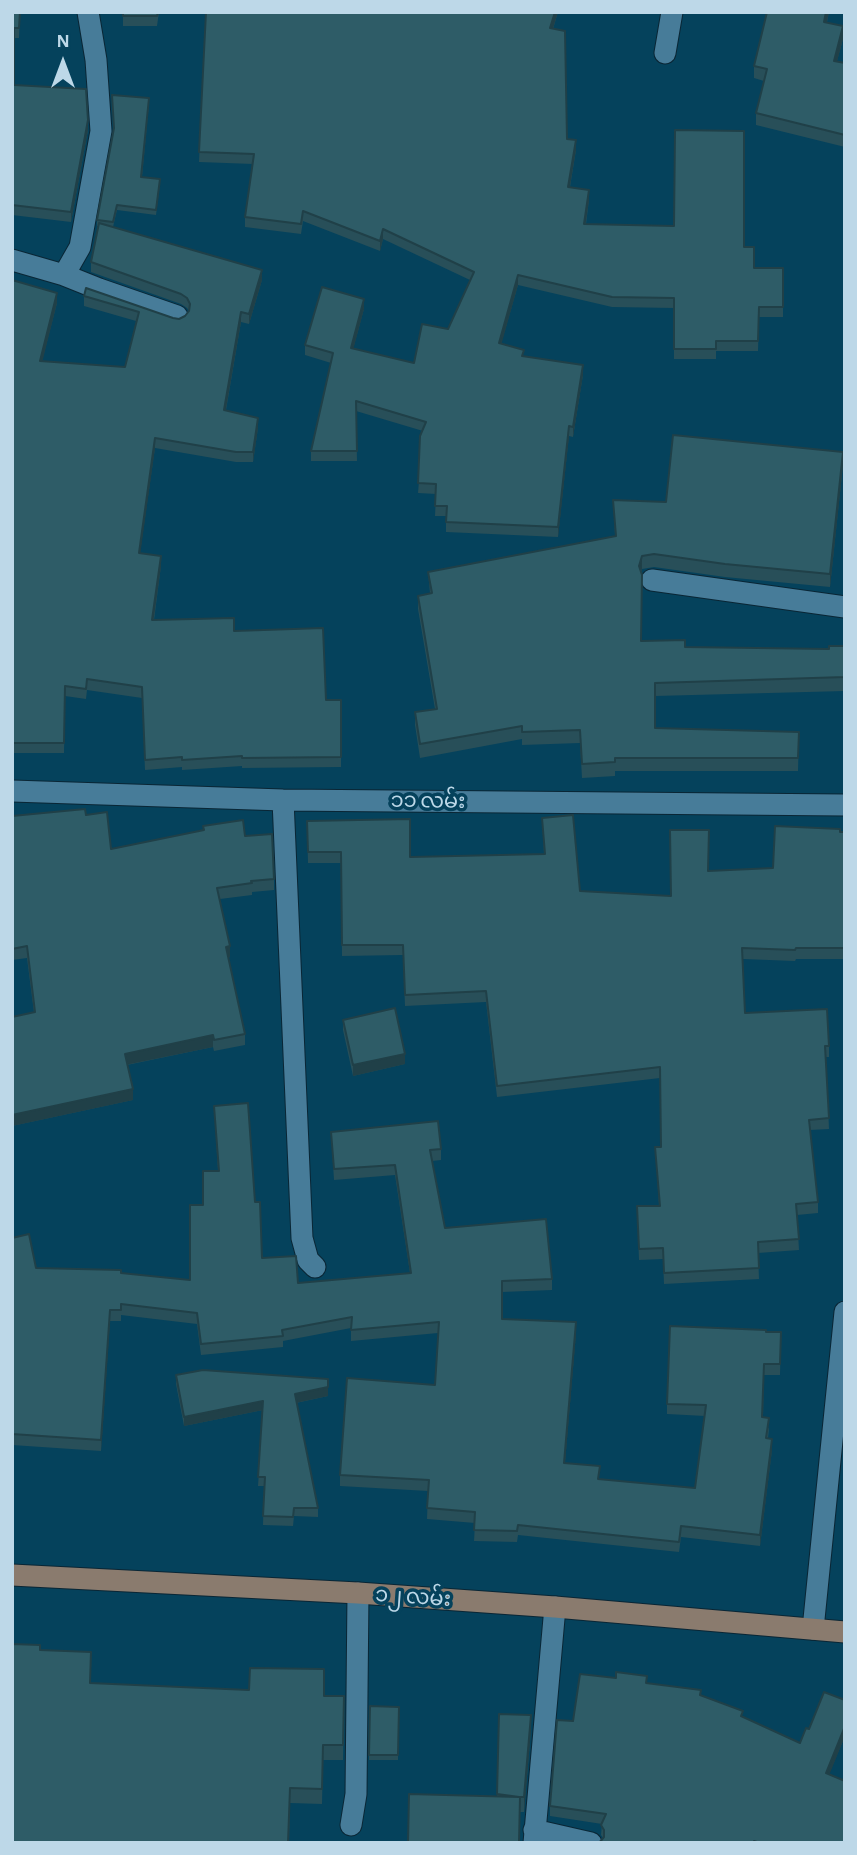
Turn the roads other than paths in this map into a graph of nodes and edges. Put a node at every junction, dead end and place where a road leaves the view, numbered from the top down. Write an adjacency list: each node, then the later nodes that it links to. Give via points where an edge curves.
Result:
1 (88, 12): 5 (street, via 101,131 80,247)
2 (672, 12): 3 (street)
3 (664, 53)
4 (12, 260): 5 (street)
5 (64, 275): 6 (street)
6 (177, 316)
7 (652, 580): 8 (street)
8 (845, 607)
9 (12, 791): 10 (street, ၁၁ လမ်း)
10 (283, 800): 11 (street, ၁၁ လမ်း); 12 (street, via 302,1238 308,1261)
11 (845, 805)
12 (315, 1267)
13 (845, 1312): 17 (street)
14 (12, 1575): 15 (main road, ၁၂ လမ်း)
15 (358, 1593): 16 (main road, ၁၂ လမ်း); 19 (street)
16 (555, 1607): 17 (main road, ၁၂ လမ်း); 20 (street)
17 (813, 1629): 18 (main road, ၁၂ လမ်း)
18 (845, 1632)
19 (352, 1825)
20 (534, 1836): 21 (street)
21 (591, 1843)

